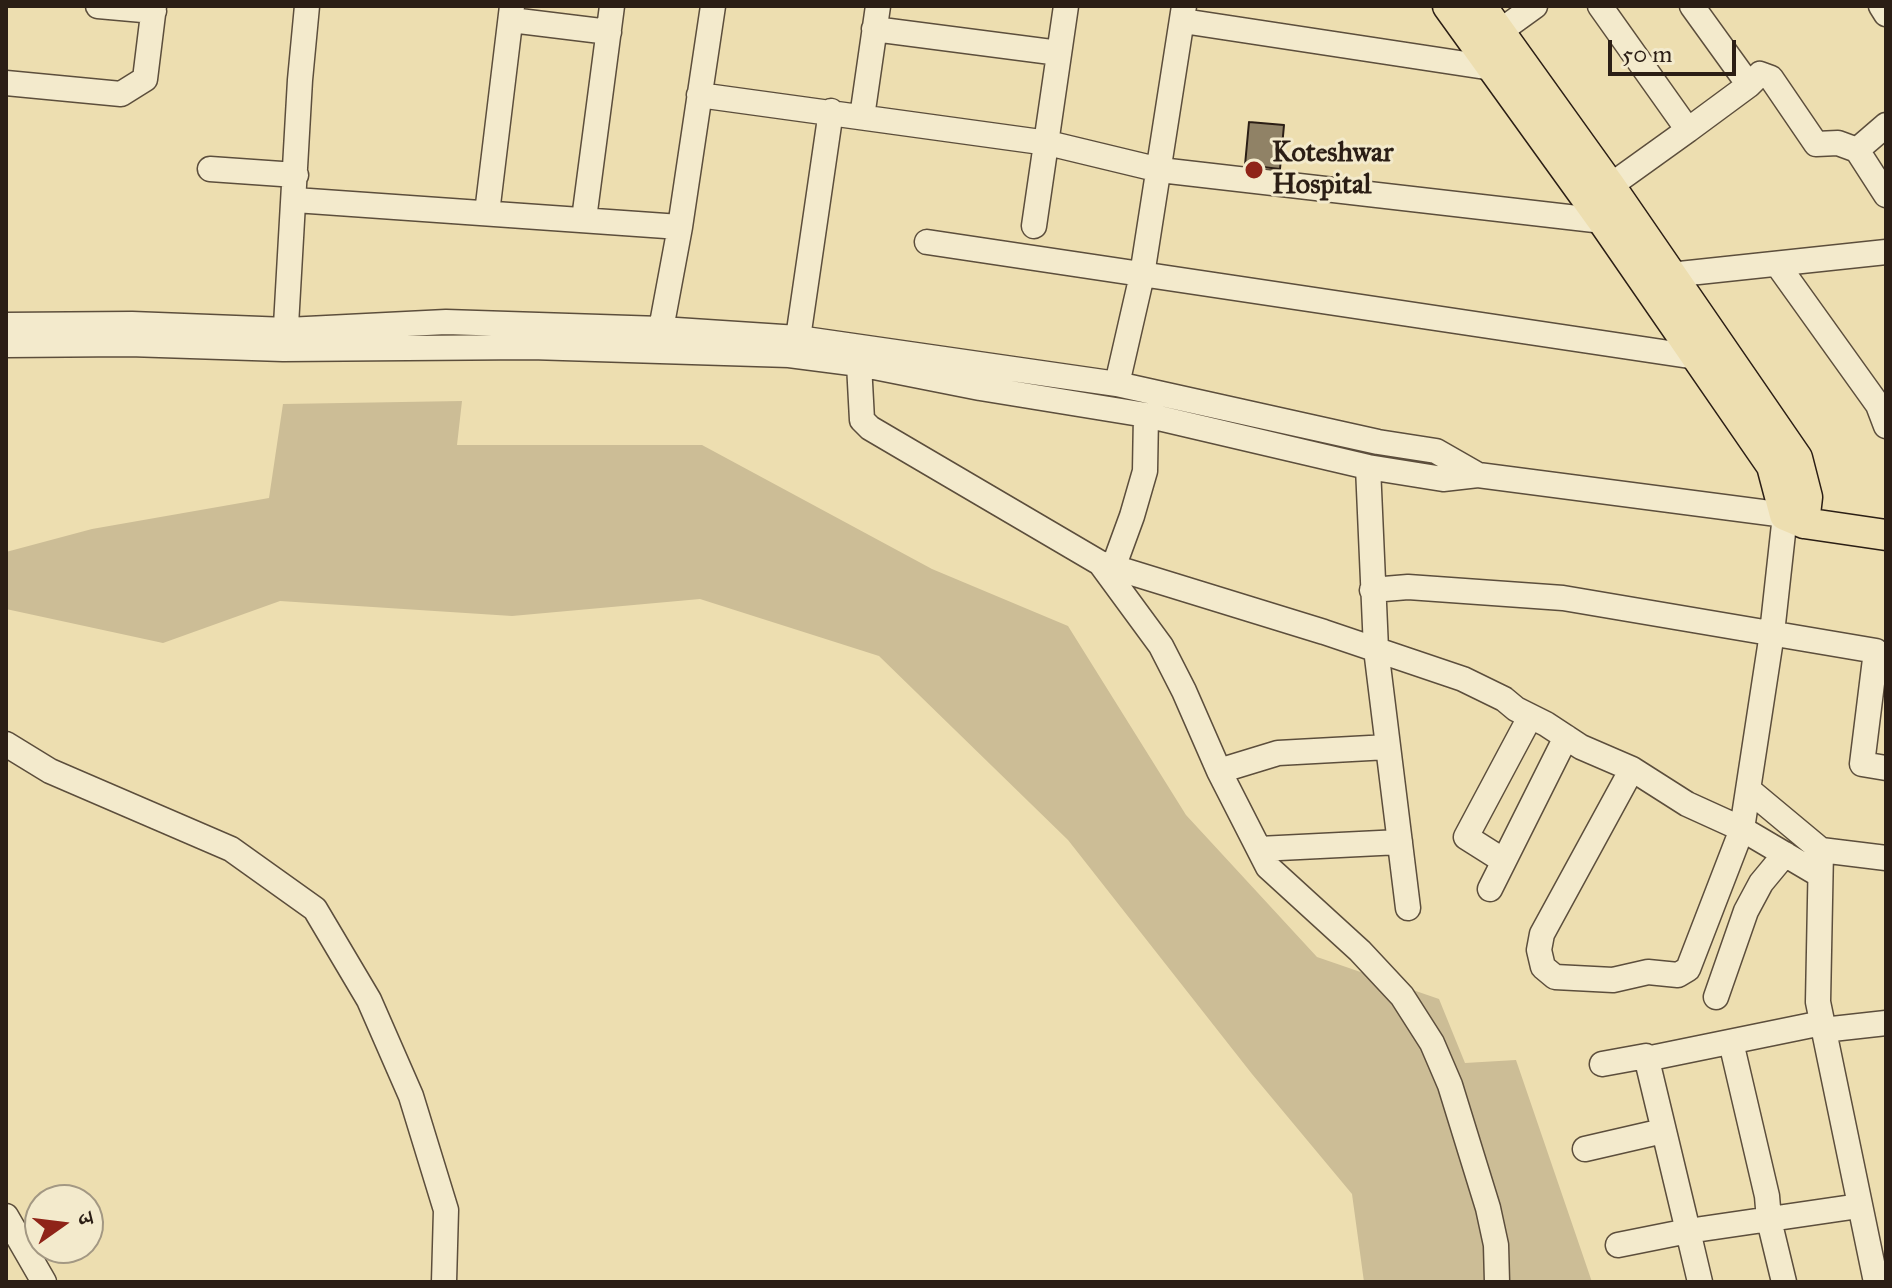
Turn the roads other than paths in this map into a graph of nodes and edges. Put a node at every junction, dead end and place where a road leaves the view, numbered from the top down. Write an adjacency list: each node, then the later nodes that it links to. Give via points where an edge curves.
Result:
1 (98, 6): 12 (street)
2 (307, 6): 32 (street)
3 (612, 6): 17 (street)
4 (713, 6): 23 (street)
5 (1066, 6): 19 (street)
6 (1448, 6): 20 (main road)
7 (1481, 6): 18 (main road)
8 (1535, 6): 18 (street)
9 (1600, 6): 27 (street)
10 (1692, 6): 22 (street)
11 (1881, 6): 15 (street)
12 (154, 8): 21 (street, via 145,79 121,94)
13 (512, 13): 17 (street); 36 (street)
14 (1184, 13): 20 (street); 31 (street)
15 (1886, 14)
16 (876, 17): 19 (street); 25 (street)
17 (609, 32): 37 (street)
18 (1499, 32): 33 (main road)
19 (1059, 53): 28 (street)
20 (1492, 68): 38 (main road)
21 (6, 83)
22 (1749, 85): 27 (street); 29 (street, via 1760,74 1771,78 1816,144 1838,143)
23 (699, 95): 24 (street); 40 (street)
24 (831, 111): 25 (street); 48 (street)
25 (862, 117): 28 (street)
26 (1886, 125): 29 (street)
27 (1688, 130): 33 (street)
28 (1048, 143): 31 (street); 39 (street)
29 (1857, 150): 34 (street)
30 (210, 169): 32 (street)
31 (1160, 170): 38 (street); 44 (street)
32 (296, 175): 35 (street)
33 (1610, 186): 45 (main road)
34 (1886, 195)
35 (295, 200): 36 (street); 49 (street)
36 (487, 213): 37 (street)
37 (584, 219): 40 (street)
38 (1603, 221): 51 (main road)
39 (1034, 226)
40 (680, 227): 47 (street)
41 (927, 242): 44 (street)
42 (1886, 252): 43 (street)
43 (1777, 264): 45 (street); 55 (street, via 1878,405)
44 (1142, 275): 51 (street); 53 (street)
45 (1670, 275): 58 (main road, via 1797,458 1807,497)
46 (6, 325): 49 (street, via 132,324)
47 (661, 329): 48 (street); 49 (street, via 446,322)
48 (798, 338): 53 (street)
49 (285, 339): 50 (street); 52 (street, via 789,355)
50 (6, 345)
51 (1696, 357): 58 (main road, via 1772,466)
52 (859, 364): 54 (street); 60 (street, via 862,420 870,428)
53 (1117, 384): 57 (street, via 1436,451)
54 (1146, 415): 56 (street); 60 (street, via 1145,471 1132,516)
55 (1886, 426)
56 (1368, 467): 57 (street, via 1443,479); 61 (street)
57 (1478, 475): 58 (street)
58 (1794, 519): 59 (main road); 62 (street)
59 (1886, 535)
60 (1106, 566): 63 (street); 71 (street, via 1161,646)
61 (1372, 590): 62 (street, via 1408,587 1563,598); 63 (street)
62 (1772, 633): 65 (street, via 1876,651); 72 (street)
63 (1376, 649): 64 (street, via 1463,679); 68 (street)
64 (1530, 717): 66 (street); 79 (street, via 1466,837)
65 (1877, 717): 69 (street, via 1862,764)
66 (1566, 737): 70 (street); 79 (street)
67 (6, 744): 97 (street, via 50,771 231,849 315,909 369,1000 411,1096 446,1210)
68 (1388, 747): 71 (street, via 1278,753); 74 (street)
69 (1886, 768)
70 (1632, 769): 73 (street, via 1687,804); 73 (street, via 1542,934 1543,967 1555,977 1613,980 1648,972 1678,975 1688,969)
71 (1219, 771): 75 (street)
72 (1749, 790): 73 (street); 76 (street)
73 (1742, 829): 77 (street)
74 (1400, 842): 75 (street); 82 (street)
75 (1259, 849): 98 (street, via 1268,867 1402,996 1432,1043 1488,1208)
76 (1821, 850): 78 (street); 80 (street)
77 (1785, 854): 80 (street); 83 (street, via 1746,911)
78 (1886, 858)
79 (1504, 861): 81 (street)
80 (1820, 875): 85 (street)
81 (1490, 889)
82 (1408, 908)
83 (1716, 997)
84 (1886, 1023): 85 (street)
85 (1822, 1026): 86 (street); 91 (street)
86 (1731, 1042): 87 (street); 93 (street)
87 (1646, 1059): 88 (street); 89 (street)
88 (1602, 1064)
89 (1663, 1131): 90 (street); 94 (street)
90 (1585, 1149)
91 (1859, 1206): 93 (street); 101 (street)
92 (6, 1216): 96 (street)
93 (1769, 1220): 94 (street); 100 (street)
94 (1688, 1231): 95 (street); 99 (street)
95 (1618, 1245)
96 (44, 1282)
97 (444, 1282)
98 (1497, 1282)
99 (1700, 1282)
100 (1784, 1282)
101 (1876, 1282)

